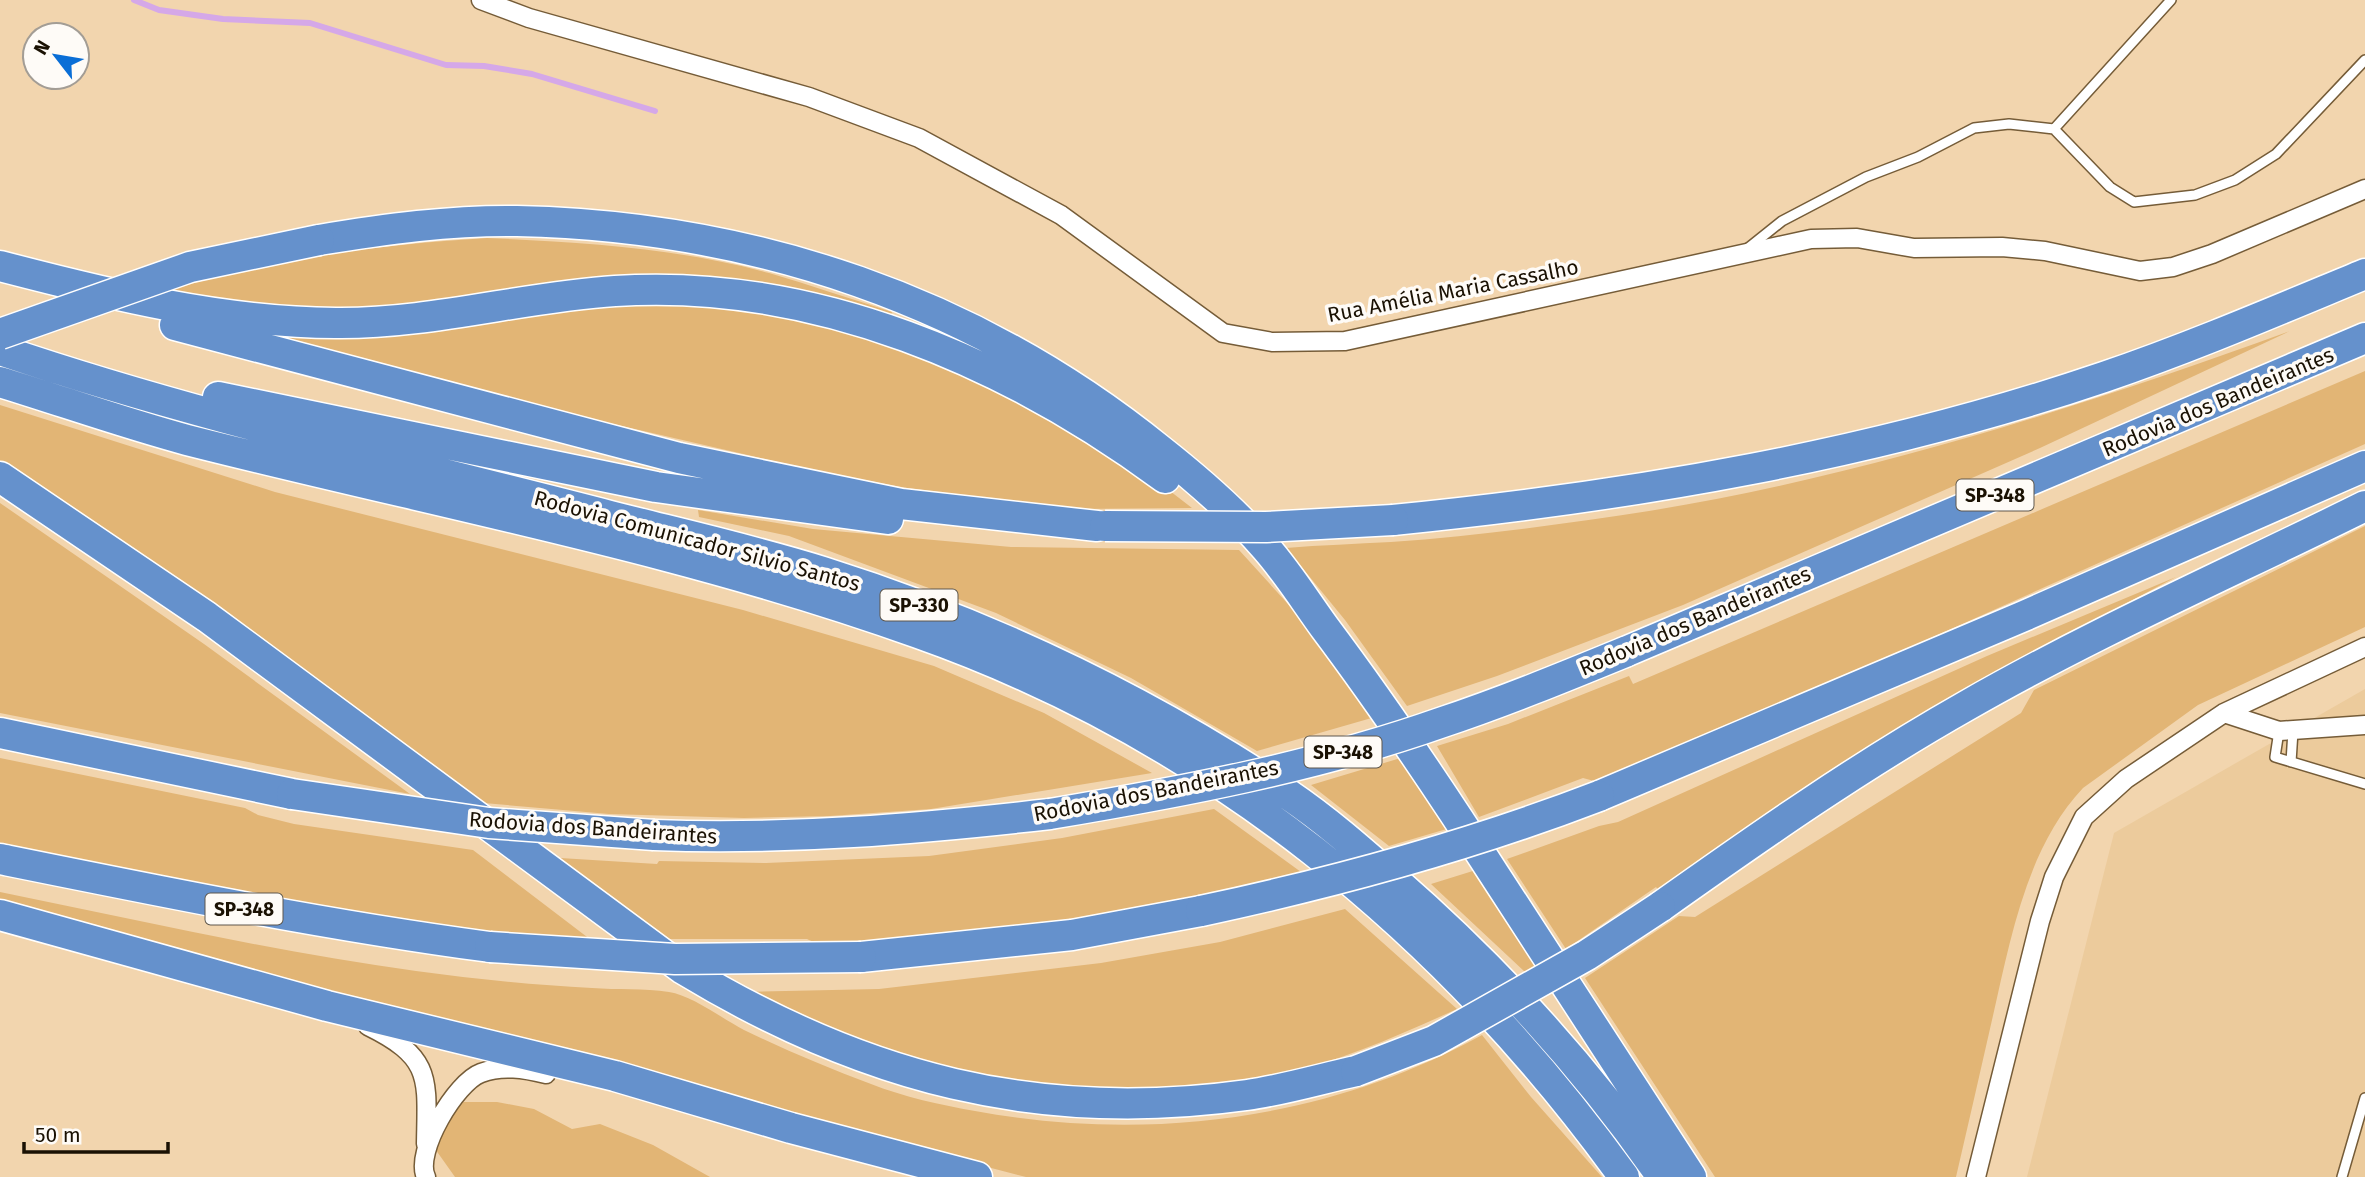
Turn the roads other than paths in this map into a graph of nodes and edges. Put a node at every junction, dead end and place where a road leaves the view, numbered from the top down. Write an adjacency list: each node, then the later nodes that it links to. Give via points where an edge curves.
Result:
1 (481, 0): 6 (street, Rua Amélia Maria Cassalho, via 528,18 809,97 919,138 1061,215 1223,333 1272,342 1345,341)
2 (2171, 0): 4 (lane)
3 (2365, 60): 4 (lane, via 2276,154 2235,180 2195,195 2134,202 2110,187)
4 (2054, 129): 6 (lane, via 2009,124 1974,128 1782,221)
5 (2365, 189): 6 (street, Rua Amélia Maria Cassalho, via 2212,254 2173,267 2140,271 2045,251 1914,248 1857,238 1811,239)
6 (1740, 254)
7 (0, 268): 17 (highway, via 177,326 679,458 901,504); 18 (highway, via 154,304 278,321 402,320 548,297 661,289 834,313 962,358 1038,396 1108,439 1242,540)
8 (2365, 274): 17 (highway, bridge, via 2102,378 1900,436 1690,482 1393,520 1266,527)
9 (0, 334): 18 (highway, bridge, via 190,267 320,240 449,223 517,221 646,232 809,264 919,302 1039,364 1135,430 1218,499 1267,550)
10 (2365, 338): 23 (highway, Rodovia dos Bandeirantes / SP-348, bridge, via 1625,652 1438,724 1240,778 1050,814 807,836 654,835 489,823 292,794)
11 (0, 343): 17 (highway, via 214,397 656,487 914,522 1013,528)
12 (0, 349): 35 (highway, Rodovia Comunicador Silvio Santos / SP-330, via 209,415 820,571 956,618 1071,670 1151,711 1271,784 1356,846 1522,1003 1613,1109)
13 (0, 382): 34 (highway, Rodovia Comunicador Silvio Santos / SP-330, via 183,439 813,598 921,634 1088,707 1206,774 1279,823 1380,904 1477,996)
14 (2365, 466): 26 (highway, SP-348, bridge, via 2024,616 1519,827 1304,889 1072,935 861,957 675,959 490,947 248,910)
15 (0, 477): 16 (highway, bridge, via 207,617 683,969 765,1017 914,1075 1045,1101 1171,1104 1249,1095 1356,1071 1434,1041 1587,955 1875,760 1967,705 2060,654)
16 (2365, 506)
17 (1101, 526)
18 (1324, 626): 36 (highway, via 1418,754)
19 (2365, 646): 20 (street)
20 (2224, 713): 22 (street); 37 (street, via 2103,797 2069,842 2040,921)
21 (2364, 726): 22 (street)
22 (2286, 731): 24 (lane); 24 (lane, via 2275,757)
23 (0, 733)
24 (2291, 762): 25 (lane)
25 (2365, 784)
26 (0, 859)
27 (0, 915): 28 (highway)
28 (327, 1006): 29 (highway); 31 (street, via 400,1043 419,1063 427,1092)
29 (615, 1076): 31 (street, via 586,1080 509,1068 481,1073 461,1087); 33 (highway)
30 (2365, 1098): 38 (lane)
31 (426, 1150): 32 (street, via 422,1168)
32 (426, 1177)
33 (977, 1177)
34 (1624, 1177)
35 (1662, 1177)
36 (1691, 1177)
37 (1976, 1177)
38 (2342, 1177)

